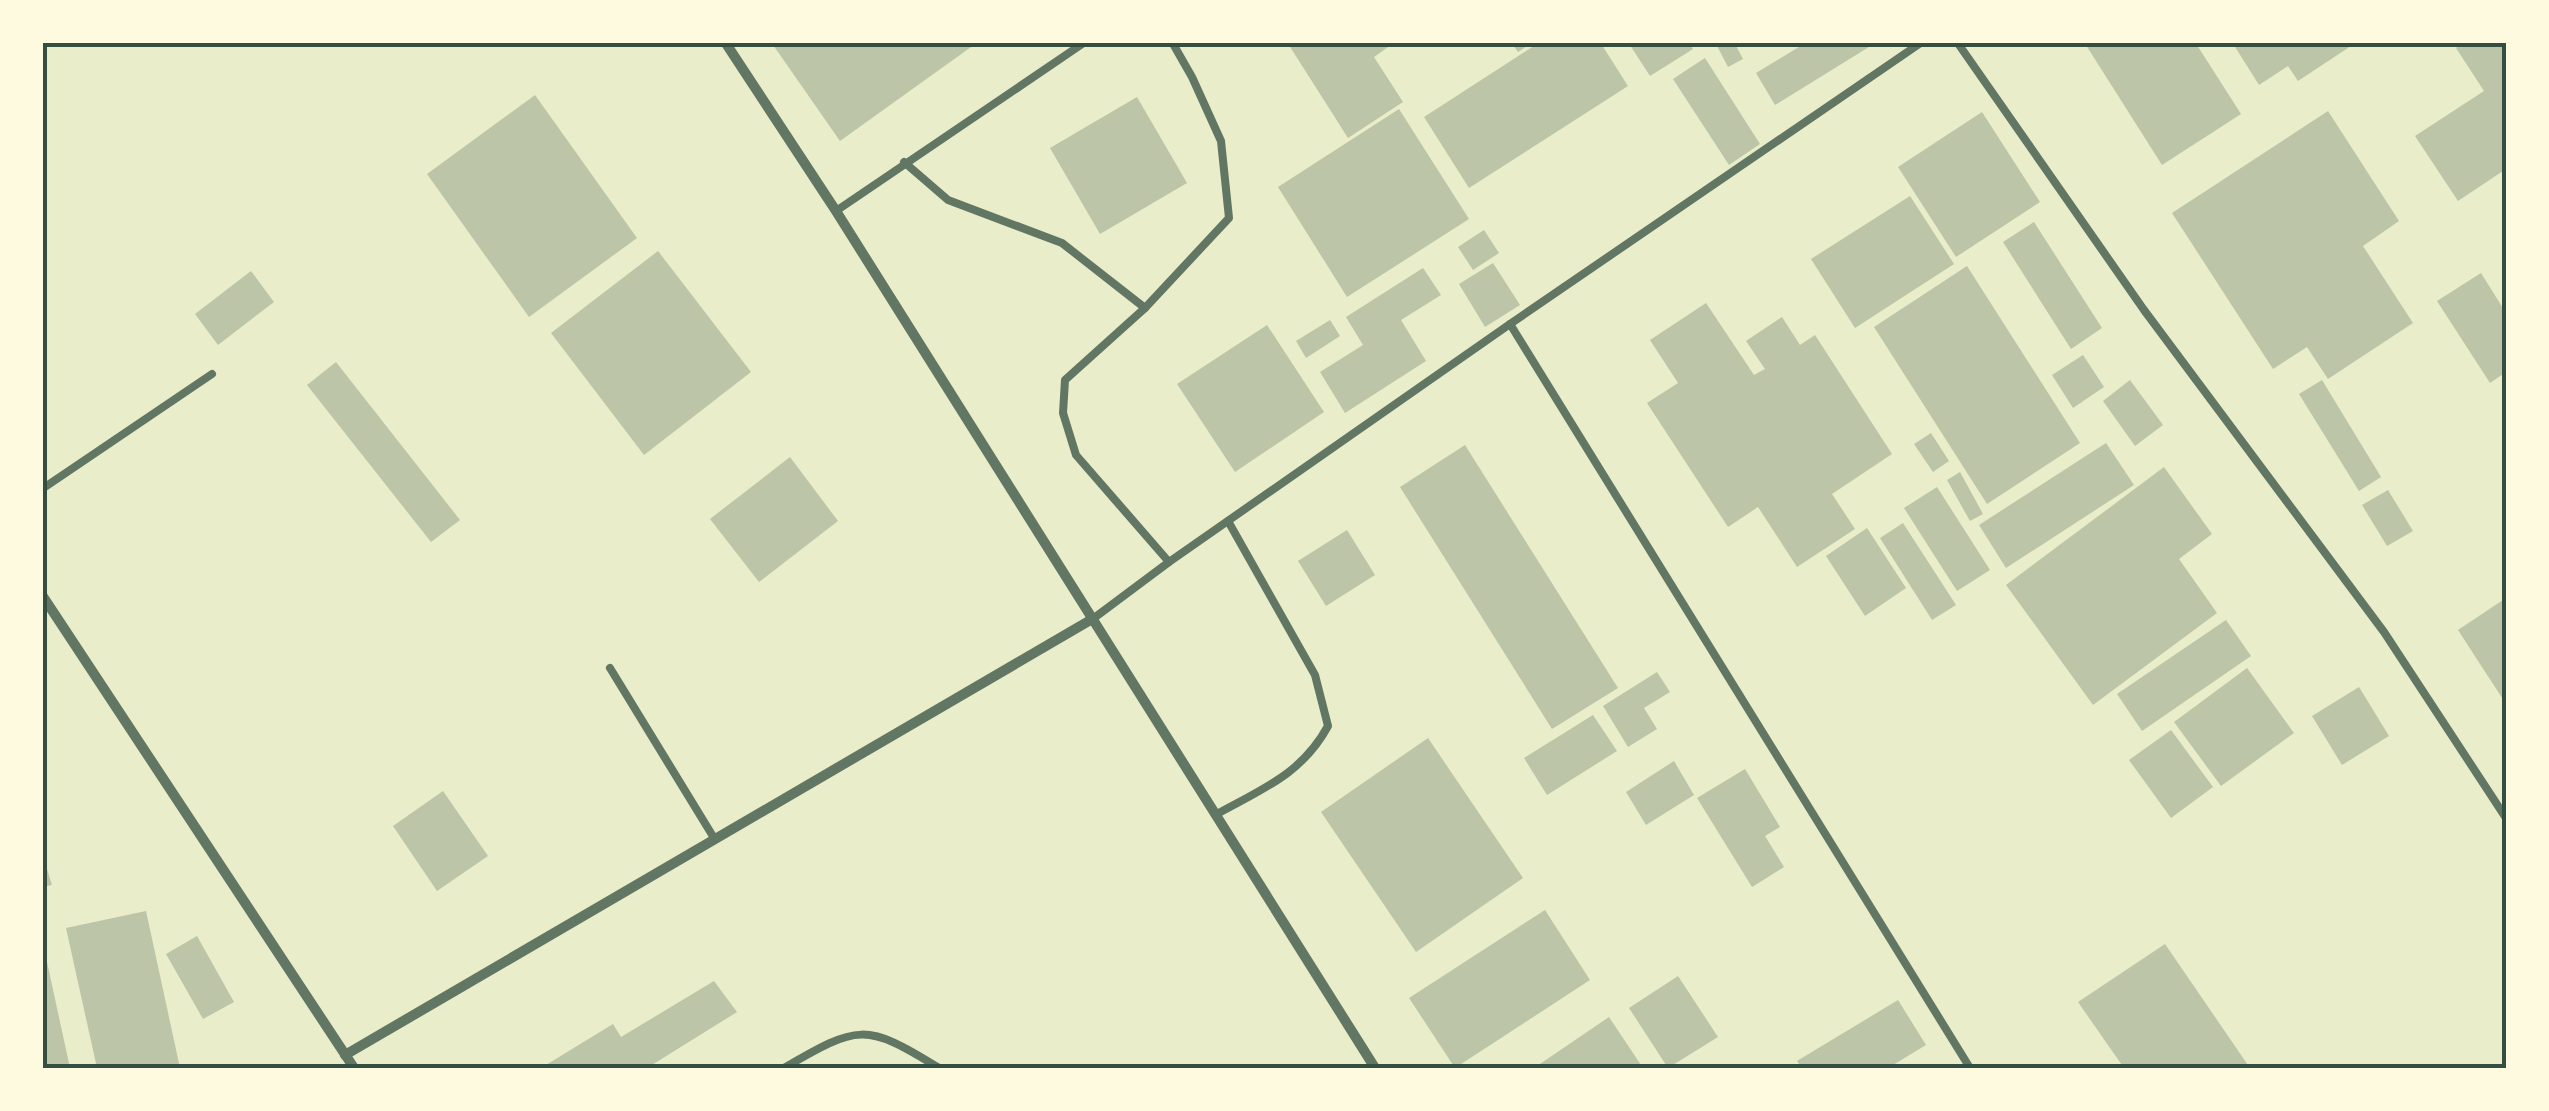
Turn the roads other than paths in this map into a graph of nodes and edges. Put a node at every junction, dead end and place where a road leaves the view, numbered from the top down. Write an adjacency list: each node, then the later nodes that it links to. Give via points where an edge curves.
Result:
1 (725, 42): 7 (street)
2 (1085, 42): 6 (lane)
3 (1172, 42): 8 (lane, via 1221,141 1229,218)
4 (1922, 42): 9 (lane)
5 (1958, 42): 18 (lane, via 2144,310 2384,632)
6 (904, 162): 7 (lane); 8 (lane, via 948,200 1062,243)
7 (836, 211): 15 (street)
8 (1145, 308): 13 (lane, via 1066,380 1062,414 1076,455)
9 (1510, 324): 12 (lane); 25 (lane)
10 (212, 374): 11 (lane)
11 (42, 489)
12 (1228, 521): 13 (lane); 17 (lane, via 1315,675 1328,726 1288,775)
13 (1169, 562): 15 (lane)
14 (42, 595): 20 (street)
15 (1094, 618): 17 (street); 19 (street)
16 (610, 668): 19 (lane)
17 (1217, 814): 24 (street)
18 (2506, 818)
19 (714, 838): 20 (street)
20 (345, 1055): 21 (street)
21 (354, 1068)
22 (784, 1068): 23 (lane, via 828,1042 862,1032 896,1042)
23 (939, 1068)
24 (1375, 1068)
25 (1970, 1068)

